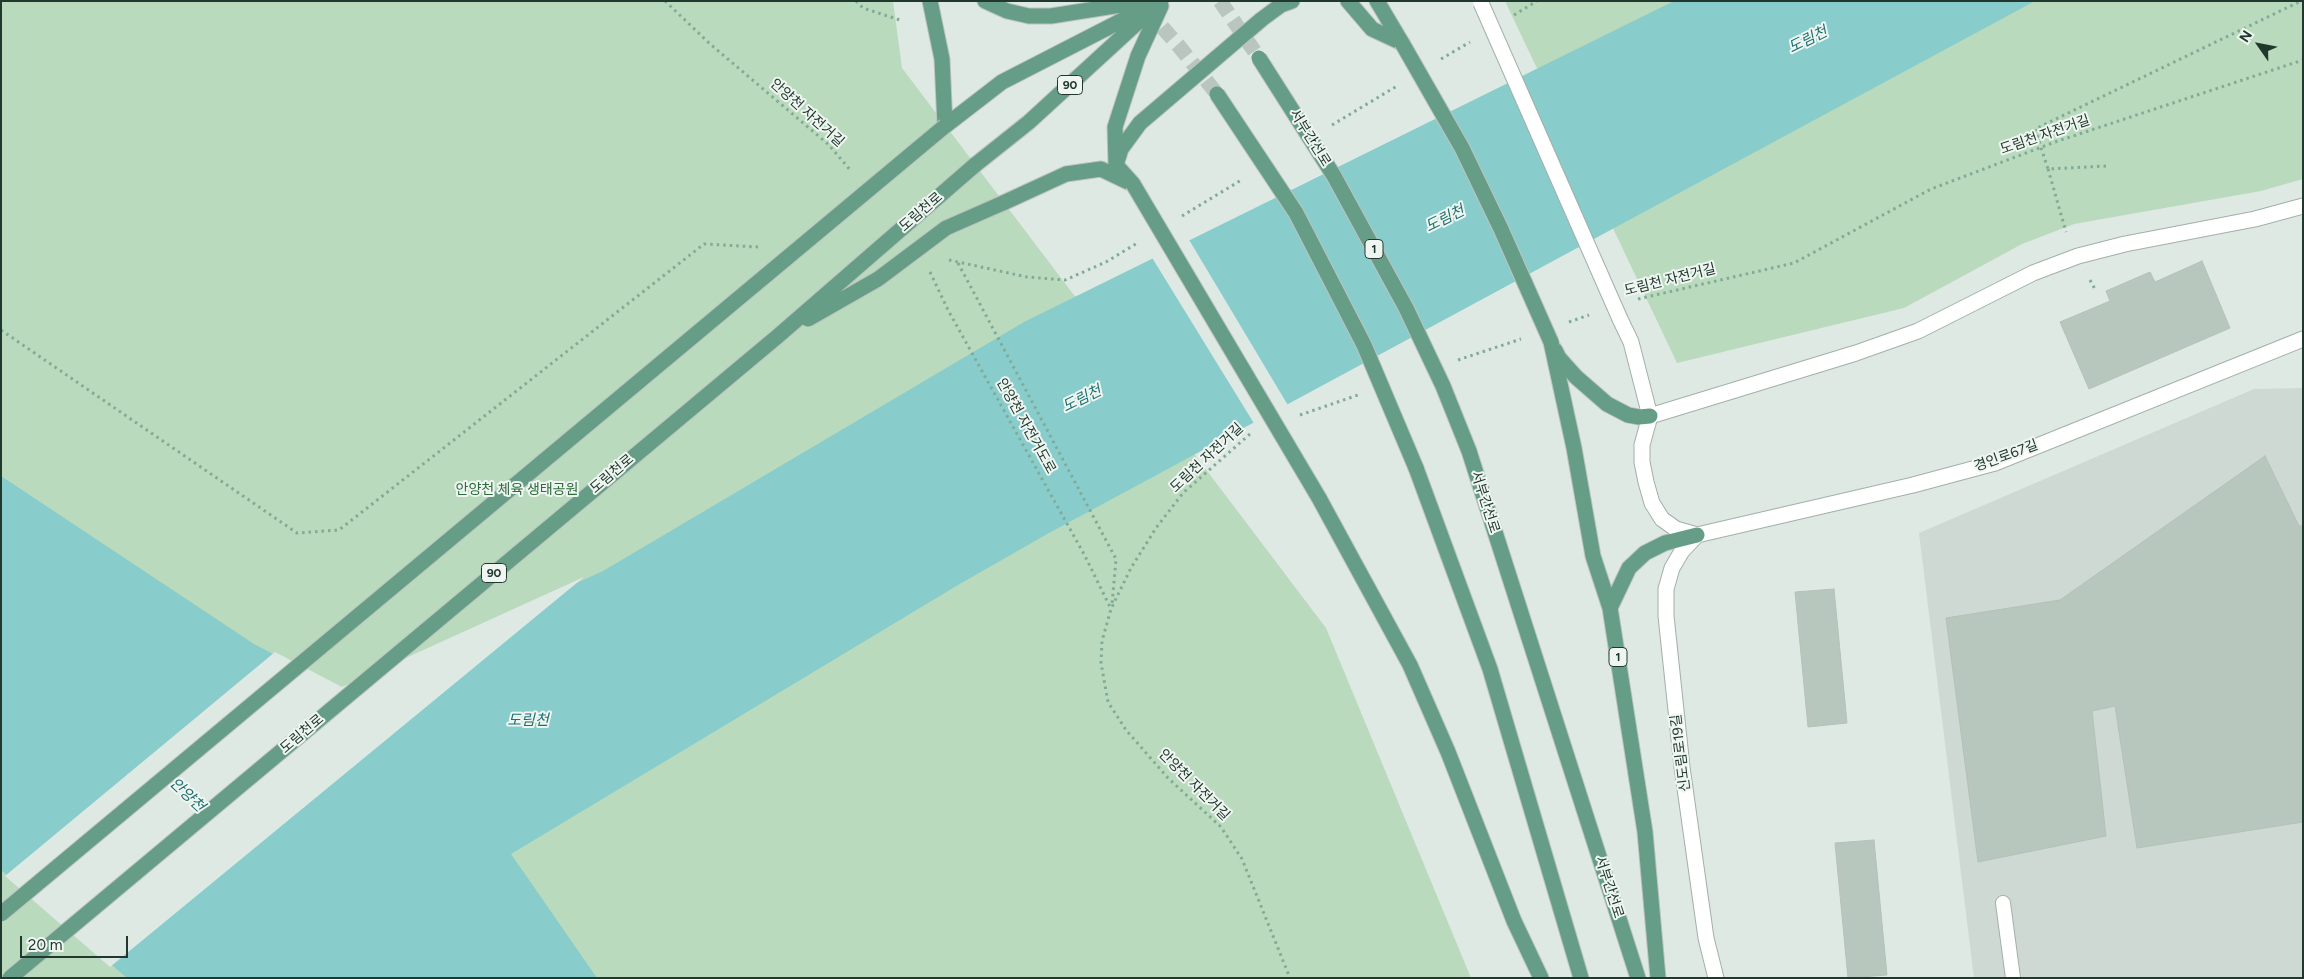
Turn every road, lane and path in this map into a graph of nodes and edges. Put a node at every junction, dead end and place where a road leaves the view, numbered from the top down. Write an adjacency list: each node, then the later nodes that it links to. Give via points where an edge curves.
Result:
1 (665, 1): 22 (path, 안양천 자전거길, via 829,145)
2 (856, 1): 13 (path, via 863,8)
3 (930, 1): 18 (main road, via 942,59)
4 (985, 1): 5 (main road, via 1029,16 1051,16)
5 (1146, 1)
6 (1161, 1): 18 (main road, 90, via 1002,82); 19 (main road, via 1119,109 1115,127); 33 (main road, 도림천로 / 90, bridge, via 1030,122 975,165)
7 (1292, 1): 19 (main road, via 1262,19 1140,123 1121,149)
8 (1336, 1): 12 (main road)
9 (1377, 1): 14 (main road)
10 (2301, 1): 21 (path, via 2035,129)
11 (1481, 2): 39 (street, bridge, via 1631,342)
12 (1351, 4): 14 (main road, via 1372,29)
13 (900, 20)
14 (1402, 43): 36 (main road, 1, bridge, via 1462,148)
15 (1259, 58): 51 (main road, 서부간선로 / 1, bridge, via 1334,176 1406,308 1469,451)
16 (2303, 60): 29 (path, 도림천 자전거길, via 2055,142 1930,189 1794,263)
17 (1217, 94): 50 (main road, bridge, via 1296,213 1364,345 1416,468 1490,670)
18 (945, 126): 46 (main road, 90, bridge)
19 (1116, 165): 23 (main road)
20 (2106, 166): 21 (path)
21 (2048, 169): 25 (path)
22 (854, 174)
23 (1133, 184): 33 (main road, bridge, via 1101,169 1066,174 946,228 878,280); 49 (main road, bridge, via 1319,498 1410,665 1514,921)
24 (2303, 206): 39 (street, via 2078,256 2033,273 1918,331)
25 (2066, 232)
26 (704, 244): 32 (path, via 339,530 297,533)
27 (958, 263): 44 (path, via 1116,559)
28 (929, 270): 44 (path, 안양천 자전거도로)
29 (1631, 301)
30 (1593, 314): 31 (path)
31 (1565, 324)
32 (1, 330)
33 (778, 336): 47 (main road, 도림천로 / 90, bridge)
34 (1527, 337): 37 (path)
35 (2303, 339): 42 (street, 경인로67길, via 1995,463)
36 (1550, 342): 39 (main road, via 1576,377 1607,404 1628,415); 43 (main road, 1, via 1574,448 1593,556)
37 (1452, 362)
38 (1367, 392): 40 (path)
39 (1650, 416): 42 (street, via 1642,445 1642,462 1652,503 1668,524 1686,534)
40 (1292, 417)
41 (1254, 430): 44 (path, 도림천 자전거길, via 1183,494 1156,528 1131,568)
42 (1697, 535): 43 (main road, via 1665,543 1645,553 1629,568); 53 (street, 신도림로19길, via 1682,550 1672,568 1666,589 1666,616 1682,767 1706,938)
43 (1610, 608): 52 (main road, 1, via 1645,832)
44 (1112, 609): 48 (path, 안양천 자전거길, via 1102,641 1101,663 1108,702 1126,730 1168,778 1221,827 1242,859)
45 (2004, 903): 54 (lane)
46 (1, 914)
47 (10, 978)
48 (1290, 978)
49 (1541, 978)
50 (1581, 978)
51 (1638, 978)
52 (1658, 978)
53 (1716, 978)
54 (2013, 978)

